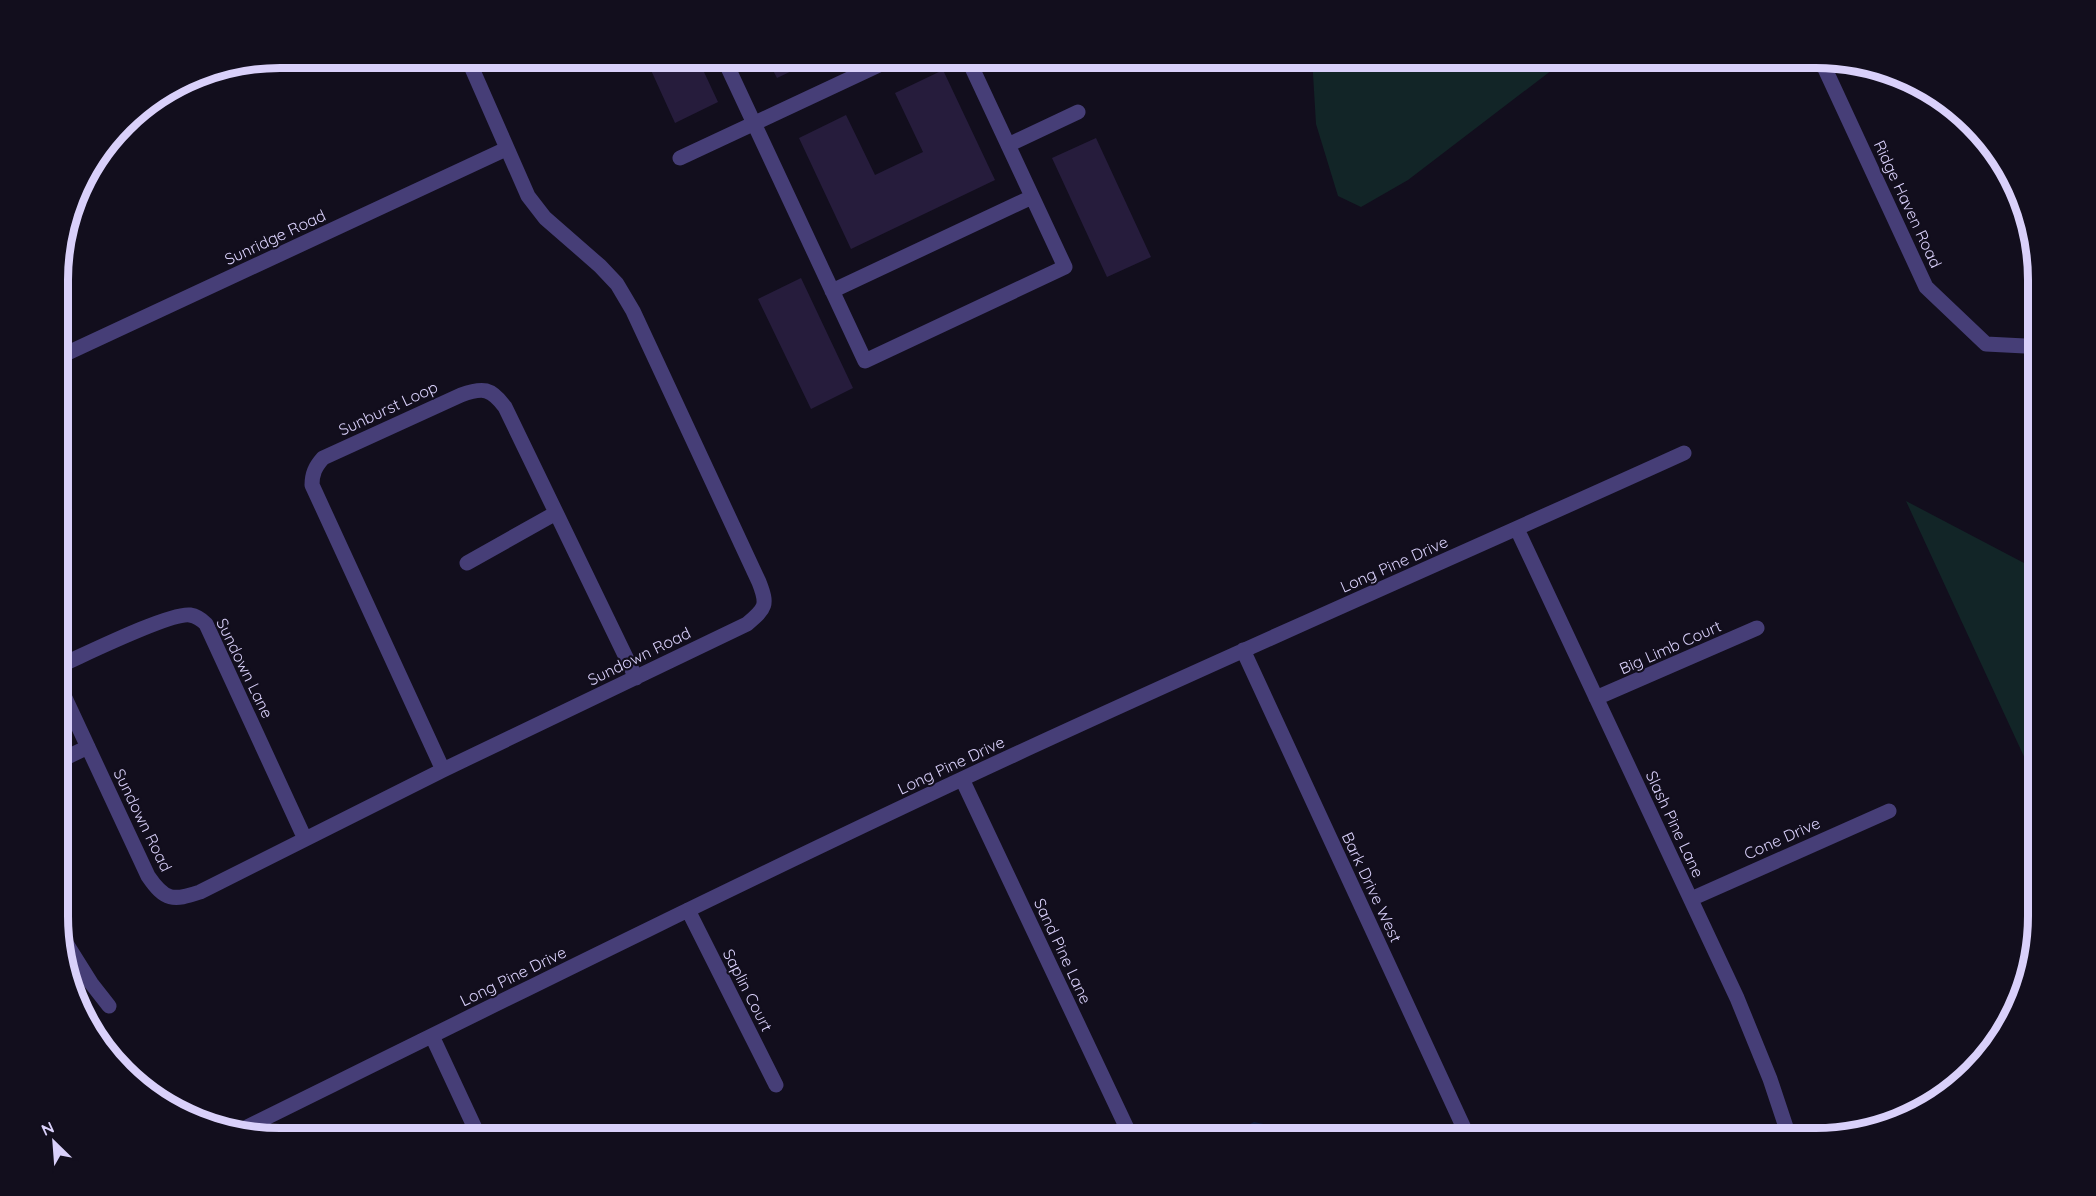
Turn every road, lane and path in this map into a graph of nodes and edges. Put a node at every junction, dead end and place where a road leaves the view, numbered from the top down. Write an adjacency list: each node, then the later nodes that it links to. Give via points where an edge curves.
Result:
1 (472, 68): 9 (street, Sundown Road)
2 (728, 68): 7 (street)
3 (873, 68): 7 (street)
4 (971, 68): 8 (street)
5 (1826, 68): 13 (street, Ridge Haven Road, via 1926,287 1986,344)
6 (1078, 112): 8 (street)
7 (753, 124): 10 (street); 12 (street)
8 (1008, 145): 11 (street)
9 (506, 149): 14 (street, Sunridge Road); 22 (street, Sundown Road, via 528,196 545,218 600,266 623,293 766,599 762,612 747,624)
10 (680, 158)
11 (1032, 197): 12 (street); 12 (street, via 1065,267 865,361)
12 (832, 291)
13 (2025, 346)
14 (68, 353)
15 (1684, 453): 17 (street, Long Pine Drive)
16 (556, 513): 18 (street); 22 (street, Sunburst Loop); 27 (street, Sunburst Loop, via 505,407 489,391 461,394 322,458 316,466 312,485)
17 (1517, 529): 20 (street, Long Pine Drive); 23 (street, Slash Pine Lane)
18 (467, 563)
19 (1757, 628): 23 (street, Big Limb Court)
20 (1243, 650): 28 (street, Long Pine Drive); 40 (street, Bark Drive West)
21 (68, 662): 30 (street, Sundown Lane, via 163,620 181,615 200,618)
22 (636, 678): 27 (street, Sundown Road)
23 (1596, 698): 31 (street, Slash Pine Lane)
24 (68, 704): 25 (street, Sundown Road)
25 (88, 747): 26 (street); 30 (street, Sundown Road, via 148,876 160,892 171,898 200,892)
26 (68, 757)
27 (443, 770): 30 (street, Sundown Road)
28 (962, 779): 32 (street, Long Pine Drive); 39 (street, Sand Pine Lane)
29 (1888, 811): 31 (street, Cone Drive)
30 (305, 839)
31 (1691, 899): 41 (street, Slash Pine Lane, via 1745,1018)
32 (688, 910): 35 (street, Long Pine Drive); 36 (street, Saplin Court)
33 (70, 949): 34 (street)
34 (109, 1006)
35 (432, 1036): 37 (street, Long Pine Drive); 38 (street)
36 (776, 1085)
37 (249, 1126)
38 (475, 1128)
39 (1127, 1128)
40 (1464, 1128)
41 (1787, 1128)

